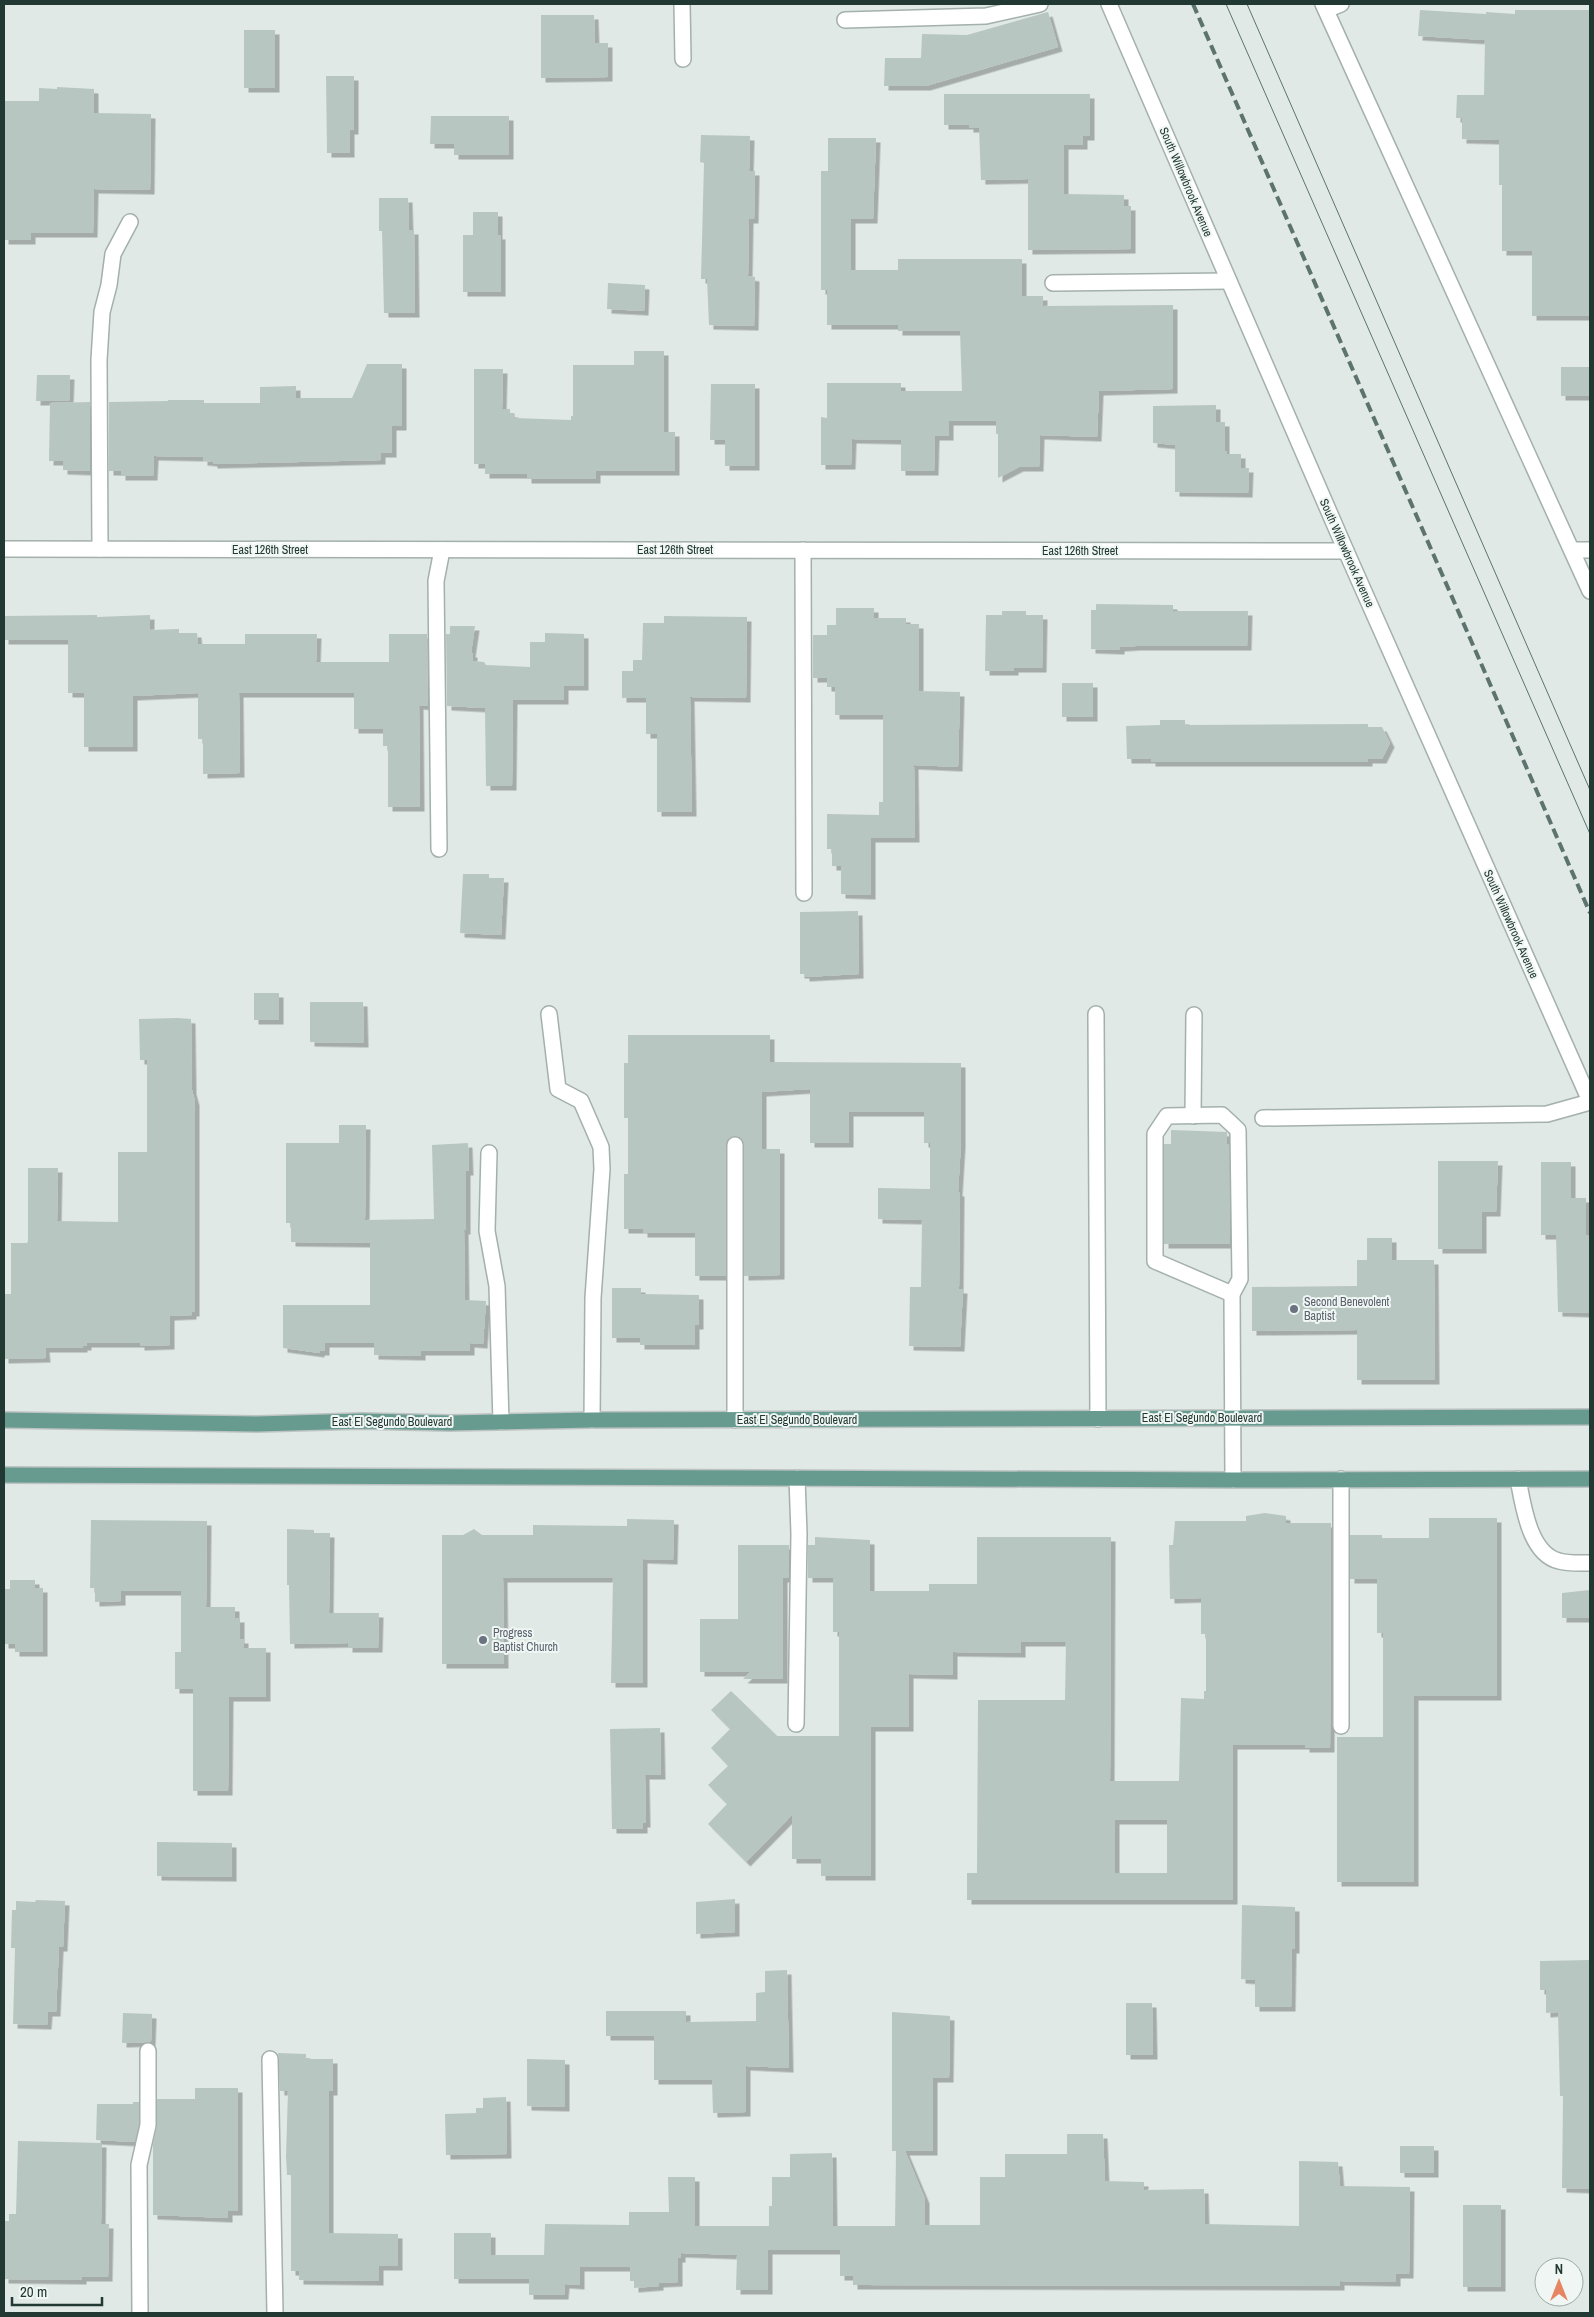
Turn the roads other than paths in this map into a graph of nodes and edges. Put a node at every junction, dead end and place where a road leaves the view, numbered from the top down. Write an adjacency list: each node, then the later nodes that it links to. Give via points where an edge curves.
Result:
1 (682, 4): 7 (street)
2 (1040, 4): 6 (street, via 986,16)
3 (1109, 4): 9 (street, South Willowbrook Avenue)
4 (1341, 4): 5 (street)
5 (1325, 7): 15 (street)
6 (845, 20)
7 (683, 59)
8 (130, 222): 12 (street, via 114,254 102,312 99,360)
9 (1229, 281): 10 (street); 17 (street, South Willowbrook Avenue)
10 (1053, 283)
11 (4, 550): 12 (street, East 126th Street)
12 (100, 550): 13 (street, East 126th Street)
13 (442, 550): 14 (street, East 126th Street); 19 (street, via 436,581)
14 (803, 550): 17 (street, East 126th Street); 20 (street)
15 (1573, 550): 16 (street); 18 (street)
16 (1590, 550)
17 (1346, 551): 24 (street, South Willowbrook Avenue)
18 (1590, 591)
19 (439, 849)
20 (804, 892)
21 (549, 1014): 34 (street, via 558,1089 581,1101 600,1147 602,1169 593,1298)
22 (1096, 1014): 32 (street)
23 (1194, 1015): 25 (street)
24 (1590, 1101): 26 (street, via 1547,1114)
25 (1193, 1116): 29 (street, via 1222,1115 1238,1130 1240,1278); 29 (street, via 1167,1116 1155,1134 1155,1261)
26 (1263, 1118)
27 (735, 1145): 35 (street)
28 (489, 1153): 36 (street, via 487,1231 497,1286)
29 (1232, 1294): 31 (street)
30 (1590, 1417): 31 (main road, East El Segundo Boulevard)
31 (1234, 1418): 32 (main road, East El Segundo Boulevard); 42 (street)
32 (1098, 1419): 35 (main road, East El Segundo Boulevard)
33 (4, 1420): 36 (main road, East El Segundo Boulevard, via 257,1424)
34 (592, 1420): 35 (main road, East El Segundo Boulevard); 36 (main road, East El Segundo Boulevard)
35 (735, 1420)
36 (501, 1422)
37 (4, 1475): 38 (main road)
38 (797, 1478): 42 (main road); 44 (street)
39 (1341, 1479): 40 (main road); 42 (main road); 45 (street)
40 (1518, 1479): 41 (main road); 43 (street, via 1526,1520 1546,1556 1558,1561)
41 (1590, 1479)
42 (1233, 1480)
43 (1590, 1563)
44 (796, 1724)
45 (1341, 1726)
46 (148, 2051): 48 (street, via 148,2125 139,2165)
47 (270, 2059): 49 (street)
48 (140, 2313)
49 (275, 2313)

